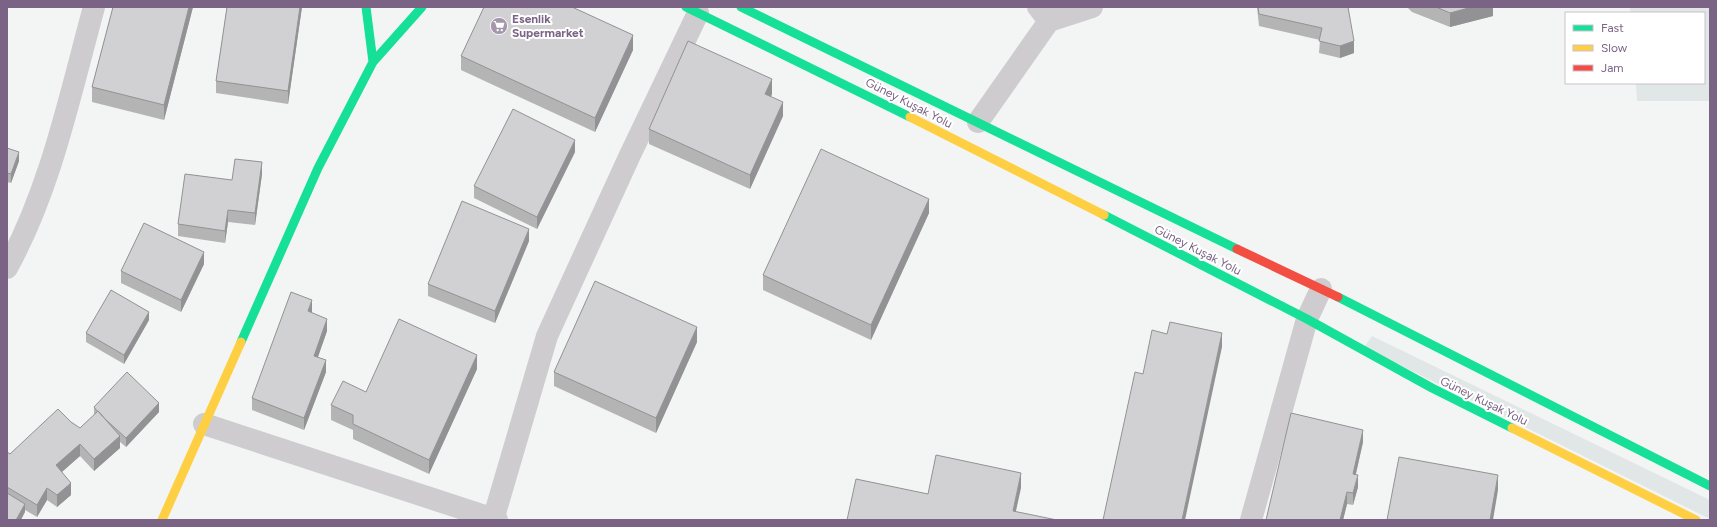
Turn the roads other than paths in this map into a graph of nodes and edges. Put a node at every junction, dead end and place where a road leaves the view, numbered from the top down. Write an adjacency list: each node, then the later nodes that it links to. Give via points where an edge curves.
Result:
1 (94, 7): 11 (street, via 52,158 22,240)
2 (366, 7): 9 (main road)
3 (422, 7): 9 (main road)
4 (742, 7): 10 (main road, Güney Kuşak Yolu)
5 (1092, 7): 7 (street)
6 (692, 10): 13 (main road, Güney Kuşak Yolu, via 881,102); 16 (street, via 630,155 547,336)
7 (1044, 14): 10 (street)
8 (377, 23): 9 (main road)
9 (373, 62): 14 (main road, via 318,168)
10 (978, 122): 12 (main road, Güney Kuşak Yolu)
11 (7, 268)
12 (1321, 290): 13 (street); 15 (main road, Güney Kuşak Yolu)
13 (1307, 318): 18 (street); 19 (main road, Güney Kuşak Yolu, via 1432,388)
14 (204, 424): 16 (street); 17 (main road)
15 (1710, 486)
16 (494, 519)
17 (162, 520)
18 (1251, 520)
19 (1696, 520)

